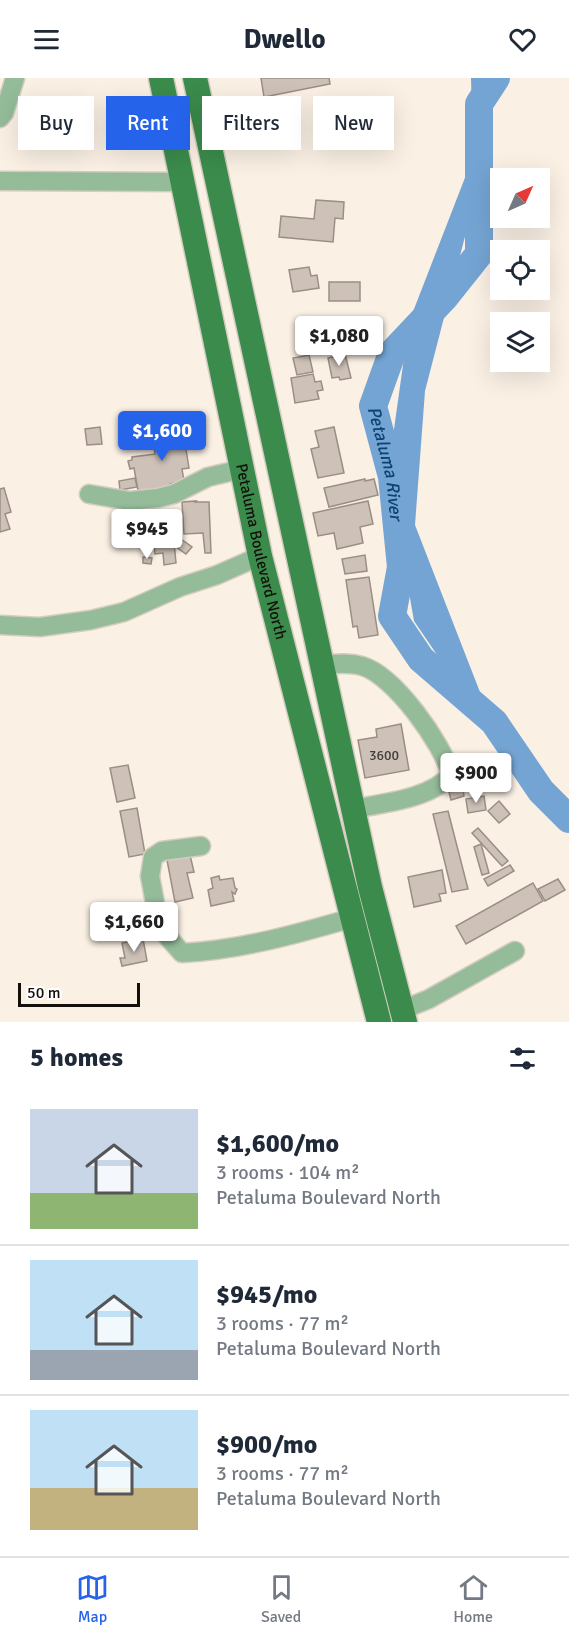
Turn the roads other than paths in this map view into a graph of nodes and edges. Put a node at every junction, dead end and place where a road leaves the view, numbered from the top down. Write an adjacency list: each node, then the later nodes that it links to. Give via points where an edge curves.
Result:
1 (15, 78): 4 (street)
2 (161, 78): 6 (main road, Petaluma Boulevard North)
3 (195, 78): 11 (main road, Petaluma Boulevard North)
4 (0, 118)
5 (0, 181): 6 (street)
6 (182, 182): 7 (main road, Petaluma Boulevard North)
7 (242, 469): 8 (street, via 208,477 158,498 130,501); 9 (main road, Petaluma Boulevard North)
8 (89, 494)
9 (260, 556): 10 (street, via 124,612 40,627); 14 (main road, Petaluma Boulevard North)
10 (0, 626)
11 (321, 665): 12 (main road, Petaluma Boulevard North); 12 (street, via 365,666 383,678 422,720 452,775 432,789 404,799)
12 (352, 809): 16 (main road, Petaluma Boulevard North)
13 (201, 846): 14 (street, via 162,850 153,857 151,866 157,914 167,936 183,953 239,946)
14 (352, 918): 17 (main road, Petaluma Boulevard North)
15 (515, 951): 16 (street)
16 (403, 1016)
17 (379, 1022)

